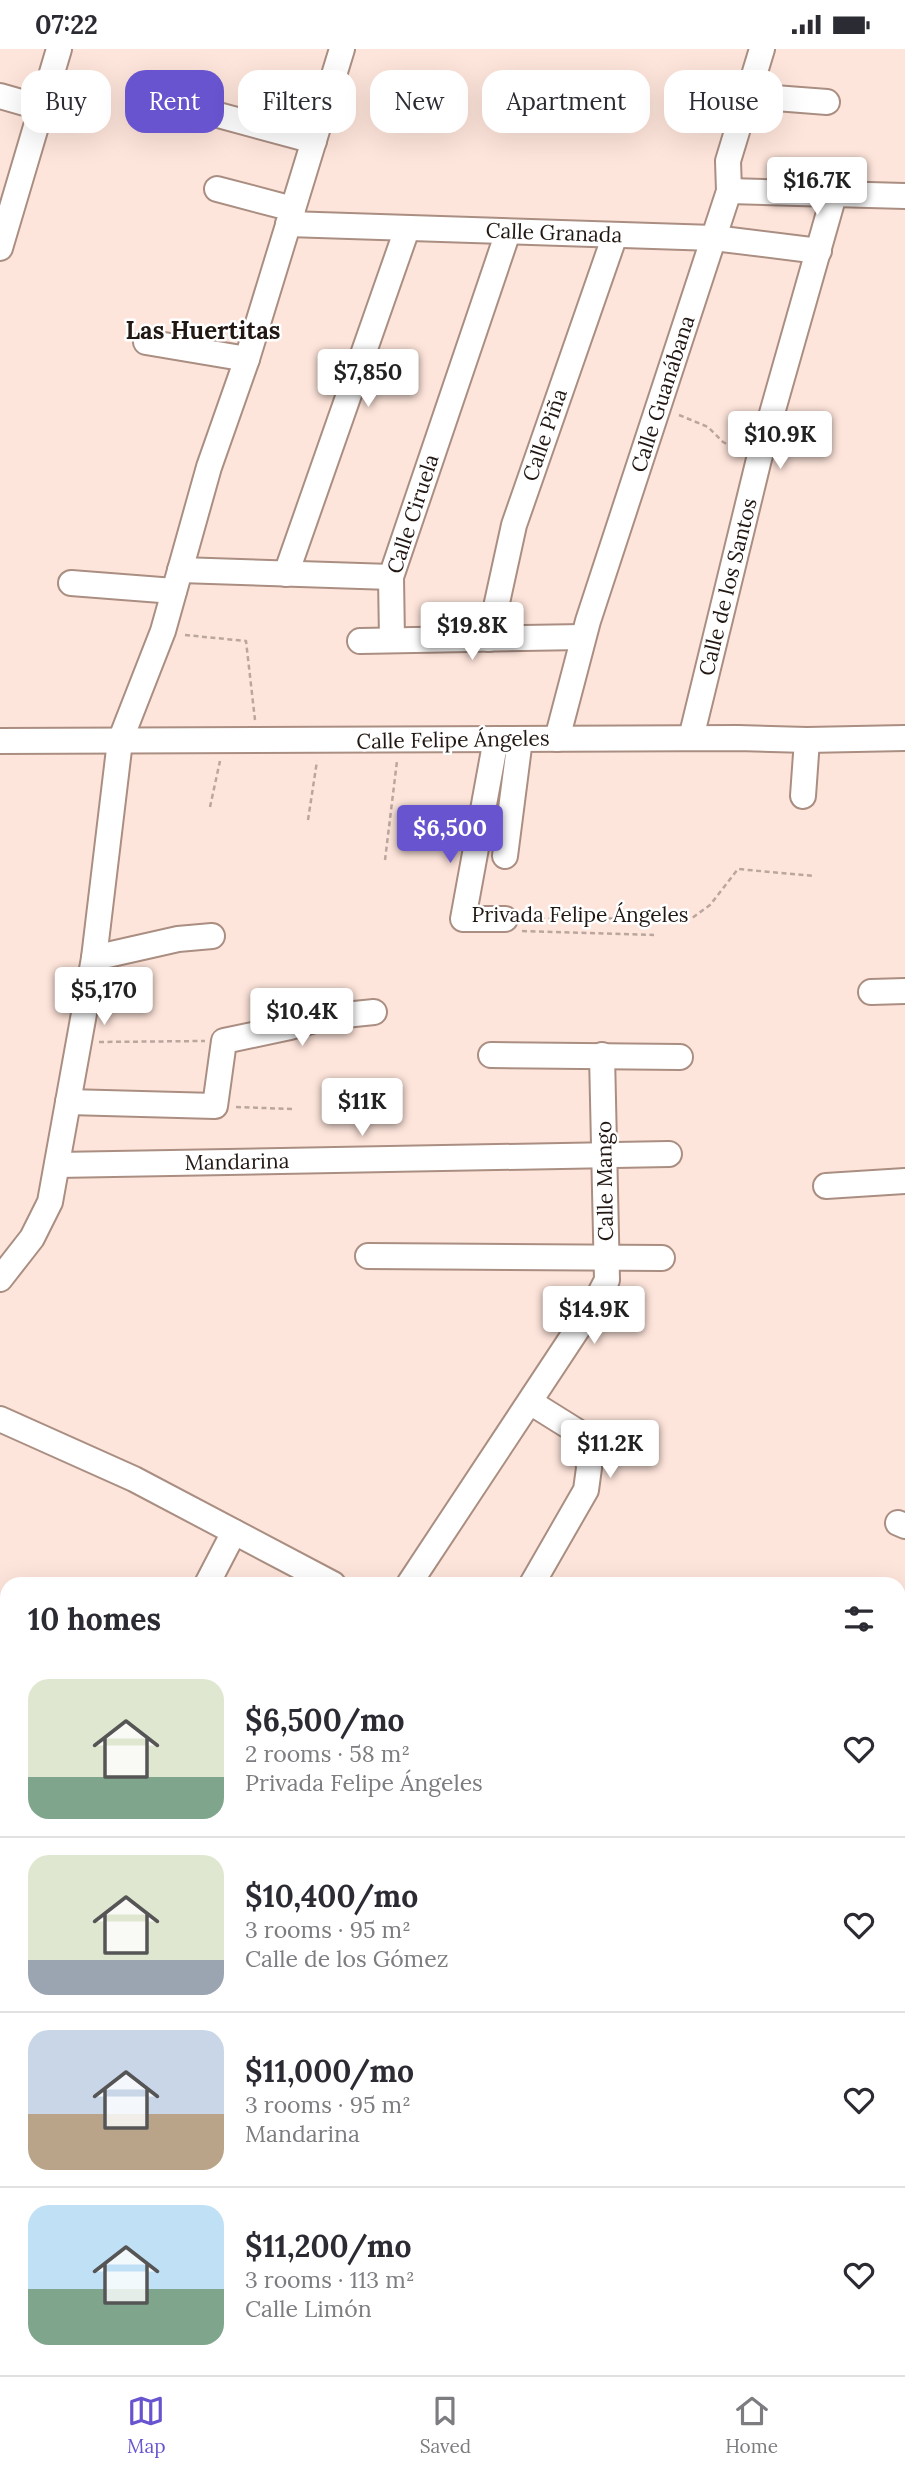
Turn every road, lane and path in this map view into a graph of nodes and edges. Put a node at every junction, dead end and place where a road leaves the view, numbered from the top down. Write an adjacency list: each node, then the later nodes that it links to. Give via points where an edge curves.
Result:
1 (59, 49): 4 (street)
2 (342, 49): 13 (street)
3 (762, 49): 5 (street, Calle Guanábana)
4 (53, 70)
5 (756, 70)
6 (0, 96): 8 (street)
7 (783, 99): 9 (street)
8 (21, 102)
9 (827, 102)
10 (224, 117): 13 (street)
11 (34, 133): 23 (street)
12 (737, 133): 15 (street, Calle Guanábana, via 728,161)
13 (314, 141): 18 (street)
14 (217, 189): 18 (street, Calle Granada)
15 (729, 191): 16 (street); 22 (street, Calle Guanábana)
16 (835, 195): 17 (street); 24 (street, Calle de los Santos)
17 (905, 195)
18 (290, 216): 19 (street, Calle Granada); 26 (street)
19 (407, 229): 20 (street, Calle Granada); 29 (street)
20 (508, 232): 21 (street, Calle Granada); 30 (street, Calle Ciruela)
21 (615, 235): 22 (street, Calle Granada); 35 (street, Calle Piña, via 514,525)
22 (713, 238): 24 (street, Calle Granada); 27 (street, Calle Guanábana)
23 (0, 248)
24 (819, 251): 28 (street, Calle de los Santos)
25 (146, 342): 26 (street)
26 (247, 359): 31 (street, via 209,467)
27 (659, 407): 28 (path, via 708,427 723,442); 34 (street, Calle Guanábana)
28 (759, 459): 39 (street, Calle de los Santos)
29 (286, 574): 30 (street); 31 (street)
30 (391, 577): 36 (street, Calle Ciruela)
31 (177, 580): 32 (street); 33 (street)
32 (71, 583)
33 (163, 631): 38 (path, via 246,641); 47 (street)
34 (583, 637): 35 (street); 42 (street, Calle Guanábana)
35 (489, 639): 36 (street)
36 (392, 640): 37 (street)
37 (360, 641)
38 (256, 723)
39 (691, 738): 42 (street, Calle Felipe Ángeles); 45 (street, Calle Felipe Ángeles)
40 (905, 738): 45 (street, Calle Felipe Ángeles)
41 (508, 739): 42 (street, Calle Felipe Ángeles); 48 (street, Calle Felipe Ángeles); 52 (street); 55 (street, Privada Felipe Ángeles, via 463,919)
42 (557, 739)
43 (224, 740): 44 (street, Calle Felipe Ángeles); 47 (street, Calle Felipe Ángeles); 50 (path)
44 (321, 740): 48 (street, Calle Felipe Ángeles); 51 (path)
45 (807, 740): 49 (street)
46 (0, 741): 47 (street, Calle Felipe Ángeles)
47 (120, 741): 58 (street)
48 (399, 741): 53 (path)
49 (803, 796)
50 (210, 807)
51 (308, 820)
52 (505, 856)
53 (386, 860)
54 (814, 876): 55 (path, Privada Felipe Ángeles, via 738,869 710,905 692,918)
55 (505, 919): 56 (path, via 507,930)
56 (654, 935)
57 (212, 936): 58 (street)
58 (93, 958): 63 (street)
59 (905, 991): 60 (street)
60 (871, 992)
61 (374, 1013): 62 (street, via 325,1017)
62 (224, 1041): 63 (path); 68 (street)
63 (79, 1042): 67 (street)
64 (491, 1055): 65 (street)
65 (602, 1055): 66 (street); 71 (street, Calle Mango)
66 (668, 1057)
67 (68, 1102): 68 (street); 72 (street)
68 (215, 1106): 69 (path)
69 (292, 1109)
70 (669, 1154): 71 (street, Mandarina)
71 (606, 1157): 72 (street, Mandarina); 77 (street, Calle Mango)
72 (57, 1165): 78 (street, via 50,1202 32,1238)
73 (905, 1181): 74 (street)
74 (826, 1186)
75 (368, 1256): 77 (street)
76 (662, 1258): 77 (street)
77 (606, 1259): 79 (street, Calle Mango, via 607,1280 596,1301)
78 (0, 1279)
79 (530, 1402): 84 (street, Calle Mango); 85 (street, via 586,1437 589,1468 586,1490)
80 (0, 1419): 81 (street, via 134,1479)
81 (234, 1532): 82 (street); 83 (street)
82 (211, 1577)
83 (320, 1577)
84 (414, 1577)
85 (537, 1577)

